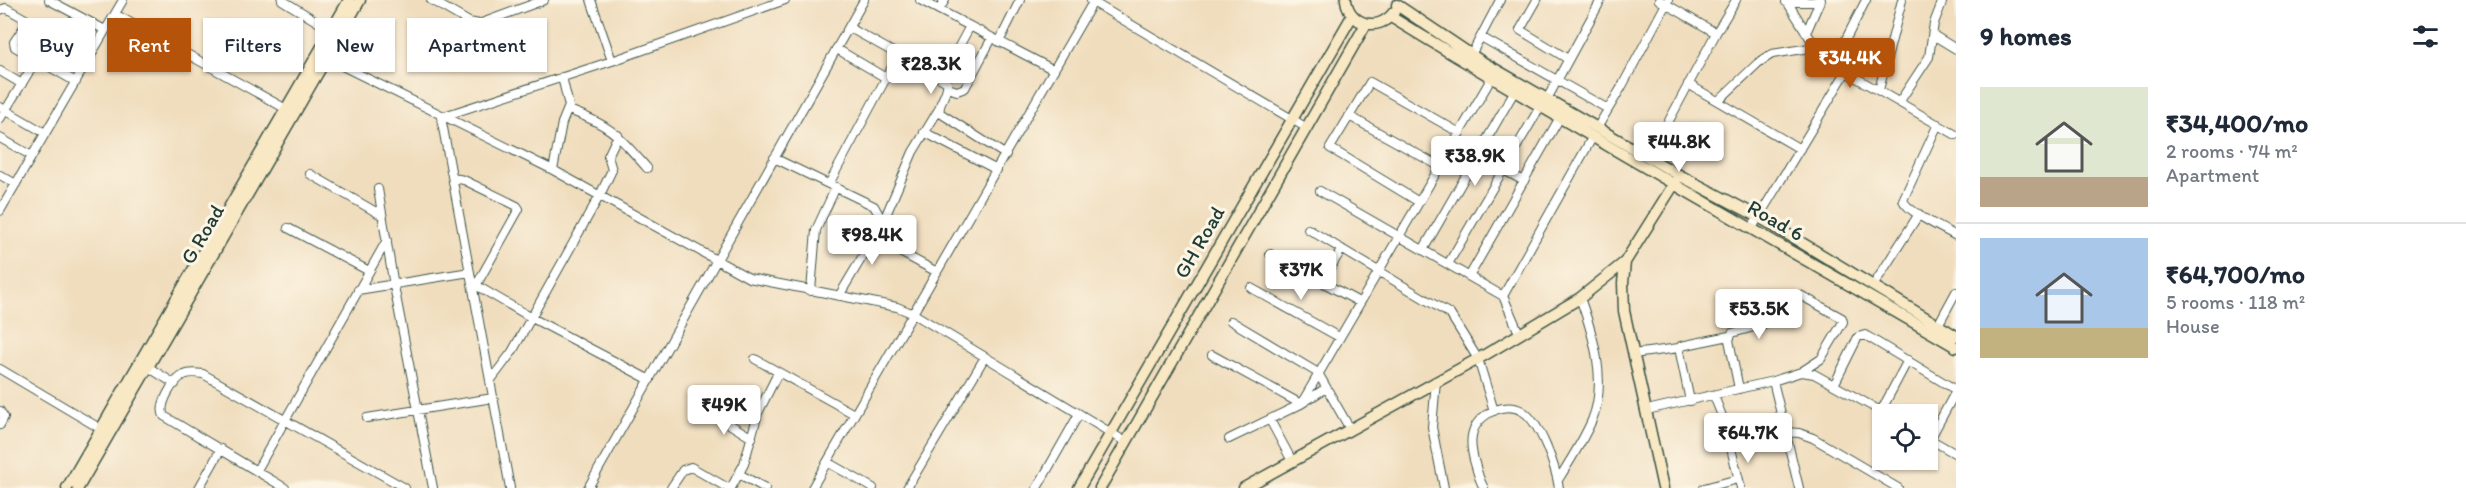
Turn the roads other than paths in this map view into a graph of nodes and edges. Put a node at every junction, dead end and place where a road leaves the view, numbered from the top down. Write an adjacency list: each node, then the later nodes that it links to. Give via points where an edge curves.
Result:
1 (49, 0): 40 (street)
2 (123, 0): 30 (street)
3 (282, 0): 36 (street)
4 (349, 0): 34 (street, G Road)
5 (360, 0): 35 (street, G Road)
6 (431, 0): 27 (street, via 474,24)
7 (544, 0): 27 (street)
8 (591, 0): 53 (street)
9 (785, 0): 53 (street)
10 (864, 0): 39 (street)
11 (920, 0): 29 (street)
12 (945, 0): 29 (street)
13 (1020, 0): 45 (street)
14 (1346, 0): 31 (street)
15 (1500, 0): 44 (street)
16 (1537, 0): 52 (street, via 1520,30)
17 (1601, 0): 52 (street)
18 (1736, 0): 41 (street)
19 (1866, 0): 54 (street)
20 (1902, 0): 72 (street)
21 (1943, 0): 43 (street)
22 (1091, 1): 56 (street); 85 (street)
23 (1664, 1): 41 (street); 79 (street)
24 (1785, 1): 25 (street); 42 (street)
25 (1821, 1): 42 (street)
26 (1397, 2): 32 (street); 51 (street, Road 6)
27 (528, 3)
28 (0, 10): 33 (street, via 6,8)
29 (939, 10): 38 (street)
30 (115, 14): 40 (street); 81 (street)
31 (1352, 16): 37 (street); 85 (street, GH Road)
32 (1391, 17): 37 (street); 66 (street, Road 6)
33 (23, 18)
34 (342, 18)
35 (346, 18)
36 (315, 20)
37 (1366, 24): 88 (street, GH Road)
38 (970, 26): 45 (street); 65 (street)
39 (850, 28): 48 (street); 50 (street)
40 (105, 30): 47 (street)
41 (1716, 33): 70 (street)
42 (1806, 33): 46 (street)
43 (1933, 35): 49 (street); 75 (street, via 1929,57)
44 (1481, 37): 51 (street); 67 (street)
45 (995, 40): 56 (street); 71 (street, via 965,88)
46 (1816, 47): 54 (street); 74 (street, via 1772,54)
47 (95, 49)
48 (837, 49): 64 (street); 101 (street)
49 (1956, 49)
50 (899, 54): 64 (street); 65 (street)
51 (1472, 56): 76 (street, Road 6)
52 (1568, 59): 67 (street)
53 (612, 61): 63 (street)
54 (1833, 64): 62 (street)
55 (315, 68): 81 (street, G Road)
56 (1054, 70): 98 (street)
57 (0, 71): 69 (street)
58 (29, 72): 69 (street)
59 (59, 72): 68 (street)
60 (82, 72): 68 (street)
61 (353, 72): 83 (street)
62 (1846, 72): 72 (street); 97 (street)
63 (562, 77): 80 (street); 83 (street)
64 (886, 78): 114 (street)
65 (942, 78): 71 (street)
66 (1491, 79): 73 (street, Road 6); 92 (street)
67 (1557, 79): 76 (street); 79 (street)
68 (76, 82): 91 (street)
69 (22, 84): 77 (street)
70 (1688, 84): 74 (street); 102 (street)
71 (948, 88): 78 (street)
72 (1880, 90): 75 (street)
73 (1514, 92): 76 (street, Road 6); 100 (street)
74 (1718, 101): 97 (street)
75 (1900, 101): 87 (street)
76 (1543, 103): 86 (street, Road 6); 93 (street, Road 6); 105 (street)
77 (3, 109): 84 (street); 91 (street)
78 (939, 109): 90 (street); 98 (street, via 943,117)
79 (1608, 109): 93 (street)
80 (569, 110): 94 (street, via 598,121); 106 (street, via 562,123)
81 (290, 111): 170 (street, G Road); 202 (street, G Road)
82 (1349, 116): 92 (street, via 1370,82); 103 (street); 119 (street, via 1330,148)
83 (441, 117): 106 (street, via 470,127); 111 (street)
84 (0, 119)
85 (1292, 119): 88 (street); 205 (street, GH Road)
86 (1559, 119): 93 (street, Road 6); 112 (street)
87 (1938, 124): 89 (street); 121 (street, via 1903,200 1904,206)
88 (1307, 128): 208 (street, GH Road)
89 (1955, 131)
90 (924, 132): 107 (street); 124 (street)
91 (45, 133): 99 (street)
92 (1460, 133): 96 (street)
93 (1594, 133): 102 (street, Road 6); 115 (street, Road 6); 151 (street)
94 (618, 135): 104 (street); 118 (street, via 608,156 612,170)
95 (0, 138): 99 (street)
96 (1454, 143): 100 (street); 103 (street)
97 (1800, 149): 123 (street)
98 (1006, 154): 107 (street)
99 (32, 156): 113 (street)
100 (1478, 156): 105 (street); 132 (street)
101 (774, 158): 114 (street); 134 (street)
102 (1649, 158): 110 (street, Road 6)
103 (1439, 166): 119 (street)
104 (647, 168)
105 (1502, 169): 112 (street); 136 (street)
106 (553, 170): 118 (street)
107 (997, 170): 140 (street)
108 (310, 174): 122 (street)
109 (0, 175): 113 (street)
110 (1679, 175): 115 (street); 123 (street, Road 6)
111 (453, 178): 139 (street); 143 (street, via 470,182 519,209)
112 (1524, 181): 141 (street)
113 (16, 184): 120 (street)
114 (832, 185): 124 (street, via 874,206); 148 (street, via 816,230)
115 (1674, 186): 126 (street, Road 6); 135 (street)
116 (378, 189): 122 (street)
117 (1320, 191): 129 (street)
118 (600, 195): 134 (street); 155 (street)
119 (1419, 202): 129 (street)
120 (0, 211)
121 (1919, 214): 128 (street); 145 (street)
122 (383, 216): 130 (street)
123 (1759, 217): 126 (street); 145 (street, Road 6)
124 (883, 222): 140 (street, via 883,236 890,246); 150 (street)
125 (288, 228): 138 (street)
126 (1752, 228): 162 (street, Road 6)
127 (1308, 230): 131 (street)
128 (1956, 236)
129 (1398, 237): 132 (street); 137 (street)
130 (387, 240): 138 (street); 144 (street)
131 (1342, 249): 137 (street); 142 (street)
132 (1424, 250): 136 (street)
133 (1270, 254): 142 (street)
134 (717, 262): 148 (street, via 749,278); 175 (street)
135 (1625, 262): 152 (street); 164 (street, via 1624,310)
136 (1448, 264): 141 (street)
137 (1378, 270): 153 (street); 168 (street, via 1450,314)
138 (369, 271): 147 (street)
139 (470, 272): 143 (street); 144 (street)
140 (937, 272): 154 (street)
141 (1470, 275): 151 (street)
142 (1322, 282): 153 (street)
143 (474, 284): 155 (street); 176 (street)
144 (394, 286): 147 (street); 190 (street)
145 (1874, 286): 157 (street, Road 6)
146 (1251, 288): 161 (street)
147 (358, 290): 198 (street)
148 (811, 291): 150 (street)
149 (1956, 292): 157 (street)
150 (839, 296): 154 (street)
151 (1503, 296): 158 (street)
152 (1580, 298): 158 (street); 217 (street, via 1596,349 1596,409)
153 (1359, 302): 161 (street)
154 (914, 314): 166 (street); 195 (street)
155 (532, 318): 175 (street); 176 (street)
156 (1232, 321): 174 (street)
157 (1938, 325): 160 (street, Road 6)
158 (1519, 333): 168 (street)
159 (1729, 336): 163 (street); 172 (street, via 1776,321 1796,295 1840,315 1843,322 1821,359); 182 (street)
160 (1956, 336)
161 (1339, 337): 174 (street)
162 (1956, 347)
163 (1679, 348): 164 (street); 186 (street)
164 (1633, 354): 191 (street)
165 (1212, 355): 187 (street)
166 (985, 357): 196 (street); 231 (street)
167 (754, 359): 173 (street)
168 (1478, 359): 177 (street); 193 (street)
169 (1908, 360): 180 (street, via 1861,335); 183 (street); 188 (street)
170 (148, 367): 179 (street); 220 (street, G Road)
171 (0, 369): 202 (street)
172 (1801, 372): 178 (street); 180 (street)
173 (778, 373): 195 (street); 206 (street, via 758,413)
174 (1318, 373): 181 (street); 187 (street)
175 (650, 380): 225 (street)
176 (490, 381): 185 (street)
177 (1436, 381): 203 (street); 236 (street, via 1432,428)
178 (1773, 381): 182 (street); 204 (street)
179 (175, 384): 198 (street, via 188,374 203,374); 210 (street, via 161,413)
180 (1834, 385): 189 (street)
181 (1326, 388): 187 (street); 203 (street)
182 (1739, 389): 184 (street)
183 (1956, 391): 200 (street)
184 (1714, 396): 186 (street); 216 (street)
185 (493, 398): 190 (street); 224 (street)
186 (1690, 401): 191 (street)
187 (1301, 404): 199 (street)
188 (1887, 404)
189 (1872, 407)
190 (418, 410): 197 (street); 223 (street)
191 (1647, 410): 238 (street)
192 (0, 411): 201 (street, via 4,417)
193 (1494, 411): 217 (street, via 1511,407 1531,418); 237 (street, via 1472,429 1470,439)
194 (710, 412): 206 (street)
195 (854, 414): 213 (street)
196 (1080, 414): 205 (street); 232 (street)
197 (367, 418)
198 (284, 420): 214 (street); 222 (street)
199 (1270, 420): 207 (street); 212 (street)
200 (1938, 422)
201 (0, 425)
202 (101, 429): 219 (street, G Road)
203 (1350, 429): 212 (street)
204 (1786, 432): 241 (street); 242 (street, via 1813,438)
205 (1112, 433): 208 (street); 233 (street, GH Road)
206 (752, 438): 215 (street)
207 (1229, 439)
208 (1126, 442): 234 (street, GH Road)
209 (1938, 444): 211 (street)
210 (221, 449): 214 (street); 221 (street)
211 (1956, 454)
212 (1292, 461): 235 (street)
213 (827, 462): 229 (street); 230 (street)
214 (257, 470): 218 (street)
215 (739, 474): 227 (street); 228 (street)
216 (1738, 479): 239 (street); 240 (street)
217 (1558, 484)
218 (280, 487)
219 (67, 488)
220 (78, 488)
221 (199, 488)
222 (405, 488)
223 (433, 488)
224 (510, 488)
225 (588, 488)
226 (671, 488): 227 (street, via 683,470 691,467)
227 (730, 488)
228 (765, 488)
229 (812, 488)
230 (873, 488)
231 (907, 488)
232 (1036, 488)
233 (1079, 488)
234 (1100, 488)
235 (1244, 488)
236 (1444, 488)
237 (1484, 488)
238 (1663, 488)
239 (1704, 488)
240 (1741, 488)
241 (1799, 488)
242 (1898, 488)

